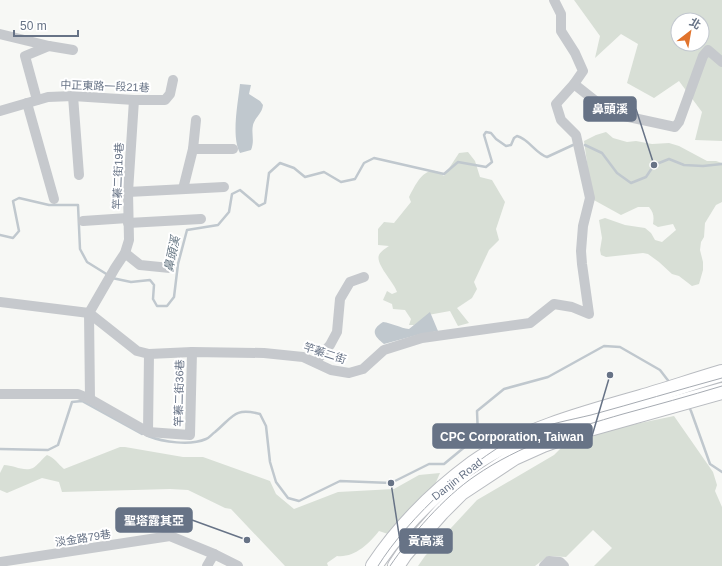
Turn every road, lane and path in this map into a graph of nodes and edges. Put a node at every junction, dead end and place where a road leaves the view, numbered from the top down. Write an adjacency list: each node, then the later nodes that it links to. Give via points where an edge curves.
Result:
1 (554, 0): 7 (street, via 561,14 561,31 584,71)
2 (0, 34): 3 (street)
3 (49, 46): 4 (street); 9 (street, via 25,56)
4 (74, 50)
5 (722, 62): 7 (street, via 708,50 703,56 675,127 615,114)
6 (173, 80): 10 (street, 中正東路一段21巷, via 170,94 164,100)
7 (574, 84): 31 (street, 竿蓁二街, via 556,104 561,120 576,136 590,198 583,226 581,251 589,314 572,307 554,304 530,323 422,338 384,350 363,369 349,373 331,370)
8 (73, 96): 9 (street, 中正東路一段21巷); 10 (street, 中正東路一段21巷); 16 (street)
9 (37, 100): 11 (street, 中正東路一段21巷)
10 (134, 100): 19 (street, 竿蓁二街19巷)
11 (27, 103): 12 (street, 中正東路一段21巷); 20 (street)
12 (0, 111)
13 (196, 120): 14 (street)
14 (193, 149): 15 (street); 18 (street)
15 (233, 149)
16 (79, 175)
17 (224, 187): 18 (street)
18 (183, 189): 19 (street)
19 (128, 192): 22 (street, 竿蓁二街19巷)
20 (54, 199)
21 (201, 219): 22 (street)
22 (128, 220): 23 (street); 24 (street, 竿蓁二街19巷, via 129,240)
23 (83, 221)
24 (125, 253): 25 (street, via 140,265); 28 (street, 竿蓁二街19巷)
25 (170, 268)
26 (364, 277): 31 (street, via 350,282 340,300 336,332 330,345)
27 (0, 302): 28 (street)
28 (89, 313): 30 (street, 竿蓁二街, via 137,351); 35 (street)
29 (192, 352): 30 (street, 竿蓁二街); 31 (street, 竿蓁二街, via 264,353 303,357); 36 (street, 竿蓁二街36巷, via 190,435)
30 (149, 354): 36 (street)
31 (315, 362)
32 (722, 373): 43 (main road, Danjin Road, via 595,411 505,446 474,464 428,502)
33 (722, 391): 44 (main road, Danjin Road, via 582,430 514,457 461,492 435,518)
34 (0, 394): 35 (street, via 78,394)
35 (90, 399): 36 (street)
36 (148, 432)
37 (214, 554): 38 (street, 淡金路79巷, via 170,536); 41 (street); 42 (street, 淡金路79巷)
38 (45, 556): 39 (street, 淡金路79巷); 40 (street)
39 (0, 562)
40 (41, 566)
41 (207, 566)
42 (238, 566)
43 (374, 566)
44 (396, 566)
45 (544, 566): 46 (street, via 548,561 560,562)
46 (564, 566)

